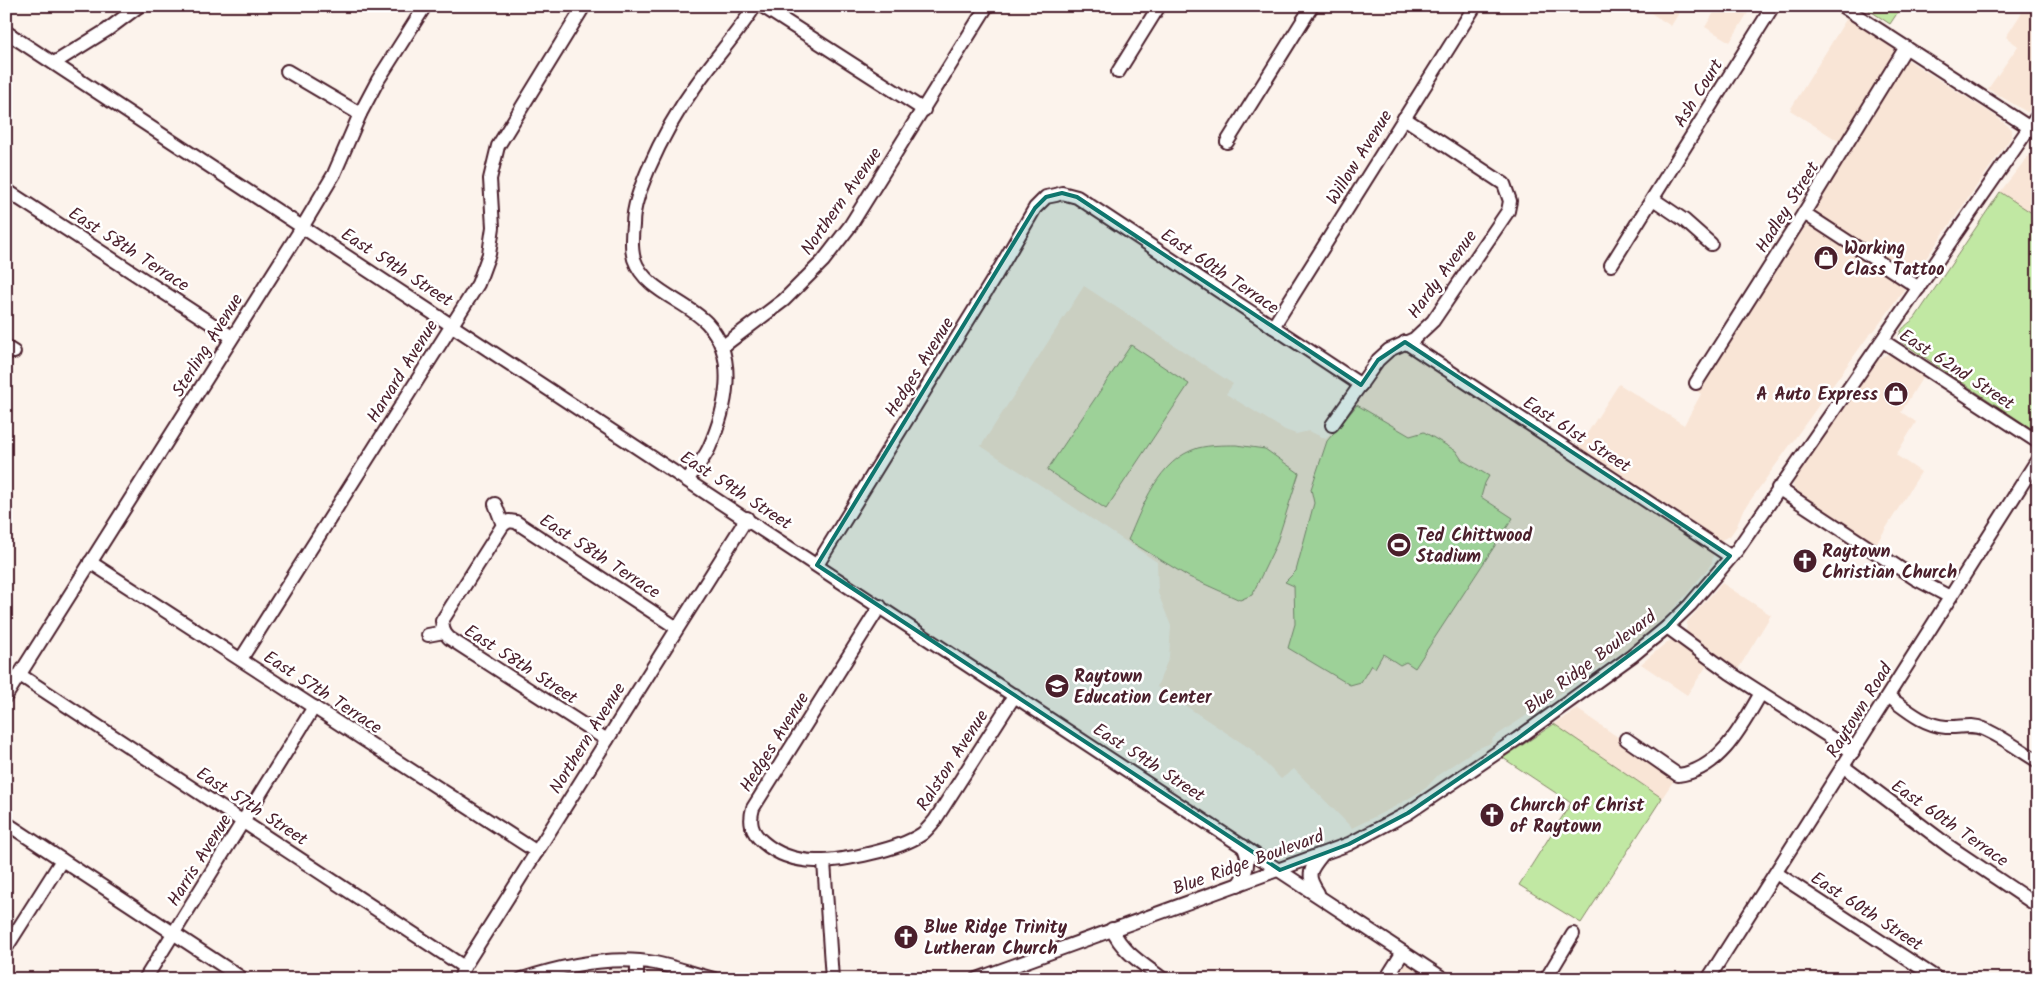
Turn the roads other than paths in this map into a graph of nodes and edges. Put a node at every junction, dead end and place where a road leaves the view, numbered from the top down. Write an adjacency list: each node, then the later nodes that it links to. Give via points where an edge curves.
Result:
1 (139, 6): 14 (street)
2 (425, 6): 18 (street, Sterling Avenue)
3 (584, 6): 31 (street, Harvard Avenue, via 498,146 490,179 493,228 489,254 478,284)
4 (755, 6): 36 (street, via 672,121 644,180 632,223 634,258 642,273 653,285 706,322)
5 (762, 6): 17 (street)
6 (988, 6): 17 (street, Northern Avenue)
7 (1159, 6): 16 (street)
8 (1312, 6): 22 (street)
9 (1475, 6): 20 (street, Willow Avenue)
10 (1773, 6): 25 (street, Ash Court)
11 (1842, 6): 13 (street)
12 (6, 32): 14 (street, East 59th Street)
13 (1906, 48): 21 (street); 26 (street, Hadley Street)
14 (54, 63): 27 (street, East 59th Street)
15 (287, 71): 18 (street)
16 (1118, 72)
17 (924, 110): 36 (street, Northern Avenue, via 850,226 823,261 784,300)
18 (360, 114): 27 (street, Sterling Avenue, via 334,174)
19 (2038, 115): 21 (street, Blue Ridge Boulevard)
20 (1404, 118): 32 (street, Willow Avenue); 35 (street, Hardy Avenue, via 1504,184 1510,201 1504,218 1432,321 1414,339)
21 (2033, 130): 30 (street, Blue Ridge Boulevard)
22 (1227, 142)
23 (6, 190): 33 (street, East 58th Terrace)
24 (1056, 195): 32 (street, East 60th Terrace, via 1062,193 1077,197); 49 (street, Hedges Avenue, via 1046,197 1035,208)
25 (1653, 198): 28 (street); 29 (street, Ash Court)
26 (1804, 213): 30 (street); 37 (street, Hadley Street)
27 (303, 226): 31 (street, East 59th Street); 33 (street, Sterling Avenue)
28 (1711, 244)
29 (1611, 265)
30 (1919, 288): 34 (street, Blue Ridge Boulevard)
31 (453, 325): 42 (street, East 59th Street); 56 (street, Harvard Avenue)
32 (1273, 327): 38 (street, East 60th Terrace)
33 (232, 337): 48 (street, Sterling Avenue)
34 (1883, 341): 40 (street, East 62nd Street); 43 (street, Blue Ridge Boulevard)
35 (1405, 342): 38 (street, Hardy Avenue, via 1388,350); 47 (street, East 61st Street)
36 (722, 347): 42 (street, via 727,378 720,417 708,450)
37 (1696, 383)
38 (1361, 385): 39 (street, Hardy Avenue)
39 (1332, 425)
40 (2038, 442)
41 (2038, 459): 50 (street, Raytown Road)
42 (688, 479): 45 (street, East 59th Street)
43 (1778, 488): 47 (street, Blue Ridge Boulevard); 50 (street, via 1916,579)
44 (495, 504): 46 (street)
45 (747, 518): 49 (street, East 59th Street); 53 (street, Northern Avenue)
46 (503, 525): 53 (street, East 58th Terrace, via 509,521 516,522); 54 (street, via 442,621)
47 (1730, 556): 52 (street, Blue Ridge Boulevard, via 1700,594)
48 (90, 562): 56 (street, East 57th Terrace); 57 (street, Sterling Avenue)
49 (817, 565): 51 (street, East 59th Street)
50 (1950, 597): 61 (street, Raytown Road)
51 (880, 606): 59 (street, East 59th Street); 74 (street, Hedges Avenue, via 751,816 754,835 770,848 794,859)
52 (1667, 627): 58 (street); 72 (street, Blue Ridge Boulevard, via 1541,722 1408,813 1349,844)
53 (678, 628): 64 (street, Northern Avenue)
54 (444, 632): 55 (street); 64 (street, East 58th Street)
55 (428, 635)
56 (240, 659): 62 (street, East 57th Terrace)
57 (20, 675): 60 (street, Sterling Avenue); 68 (street, East 57th Street)
58 (1761, 693): 63 (street, via 1738,733 1716,757 1686,774 1678,775); 65 (street)
59 (1015, 695): 70 (street, East 59th Street); 74 (street, Ralston Avenue, via 924,833 883,850)
60 (6, 696)
61 (1889, 696): 65 (street, Raytown Road); 66 (street, via 1932,725 1971,725 1985,729)
62 (314, 707): 68 (street, Harris Avenue); 71 (street, East 57th Terrace)
63 (1626, 739)
64 (607, 740): 71 (street, Northern Avenue)
65 (1853, 752): 67 (street, Raytown Road)
66 (2038, 761)
67 (1844, 767): 76 (street, Raytown Road); 79 (street, East 60th Terrace, via 1950,847)
68 (244, 821): 81 (street, Harris Avenue); 86 (street, East 57th Street)
69 (6, 823): 73 (street)
70 (1243, 846): 75 (street, East 59th Street); 77 (street, via 1248,854 1248,864)
71 (536, 852): 86 (street, Northern Avenue)
72 (1322, 854): 75 (street, Blue Ridge Boulevard); 78 (street, via 1310,872 1310,882)
73 (62, 860): 81 (street); 83 (street)
74 (824, 862): 93 (street)
75 (1280, 870): 77 (street, Blue Ridge Boulevard); 78 (street, East 59th Street)
76 (1776, 873): 87 (street, Raytown Road); 99 (street, East 60th Street)
77 (1238, 885): 80 (street, Blue Ridge Boulevard)
78 (1321, 897): 84 (street, East 59th Street)
79 (2038, 906)
80 (1112, 929): 94 (street, Blue Ridge Boulevard); 95 (street, via 1123,948)
81 (174, 932): 88 (street, Harris Avenue); 89 (street)
82 (1573, 934): 98 (street)
83 (6, 948)
84 (1403, 952): 96 (street); 97 (street, East 59th Street)
85 (637, 962): 90 (street, via 573,965); 91 (street); 92 (street, via 654,963)
86 (462, 973)
87 (1710, 978)
88 (145, 979)
89 (243, 979)
90 (522, 979)
91 (637, 979)
92 (714, 979)
93 (832, 979)
94 (977, 979)
95 (1163, 979)
96 (1386, 979)
97 (1444, 979)
98 (1546, 979)
99 (1938, 979)

